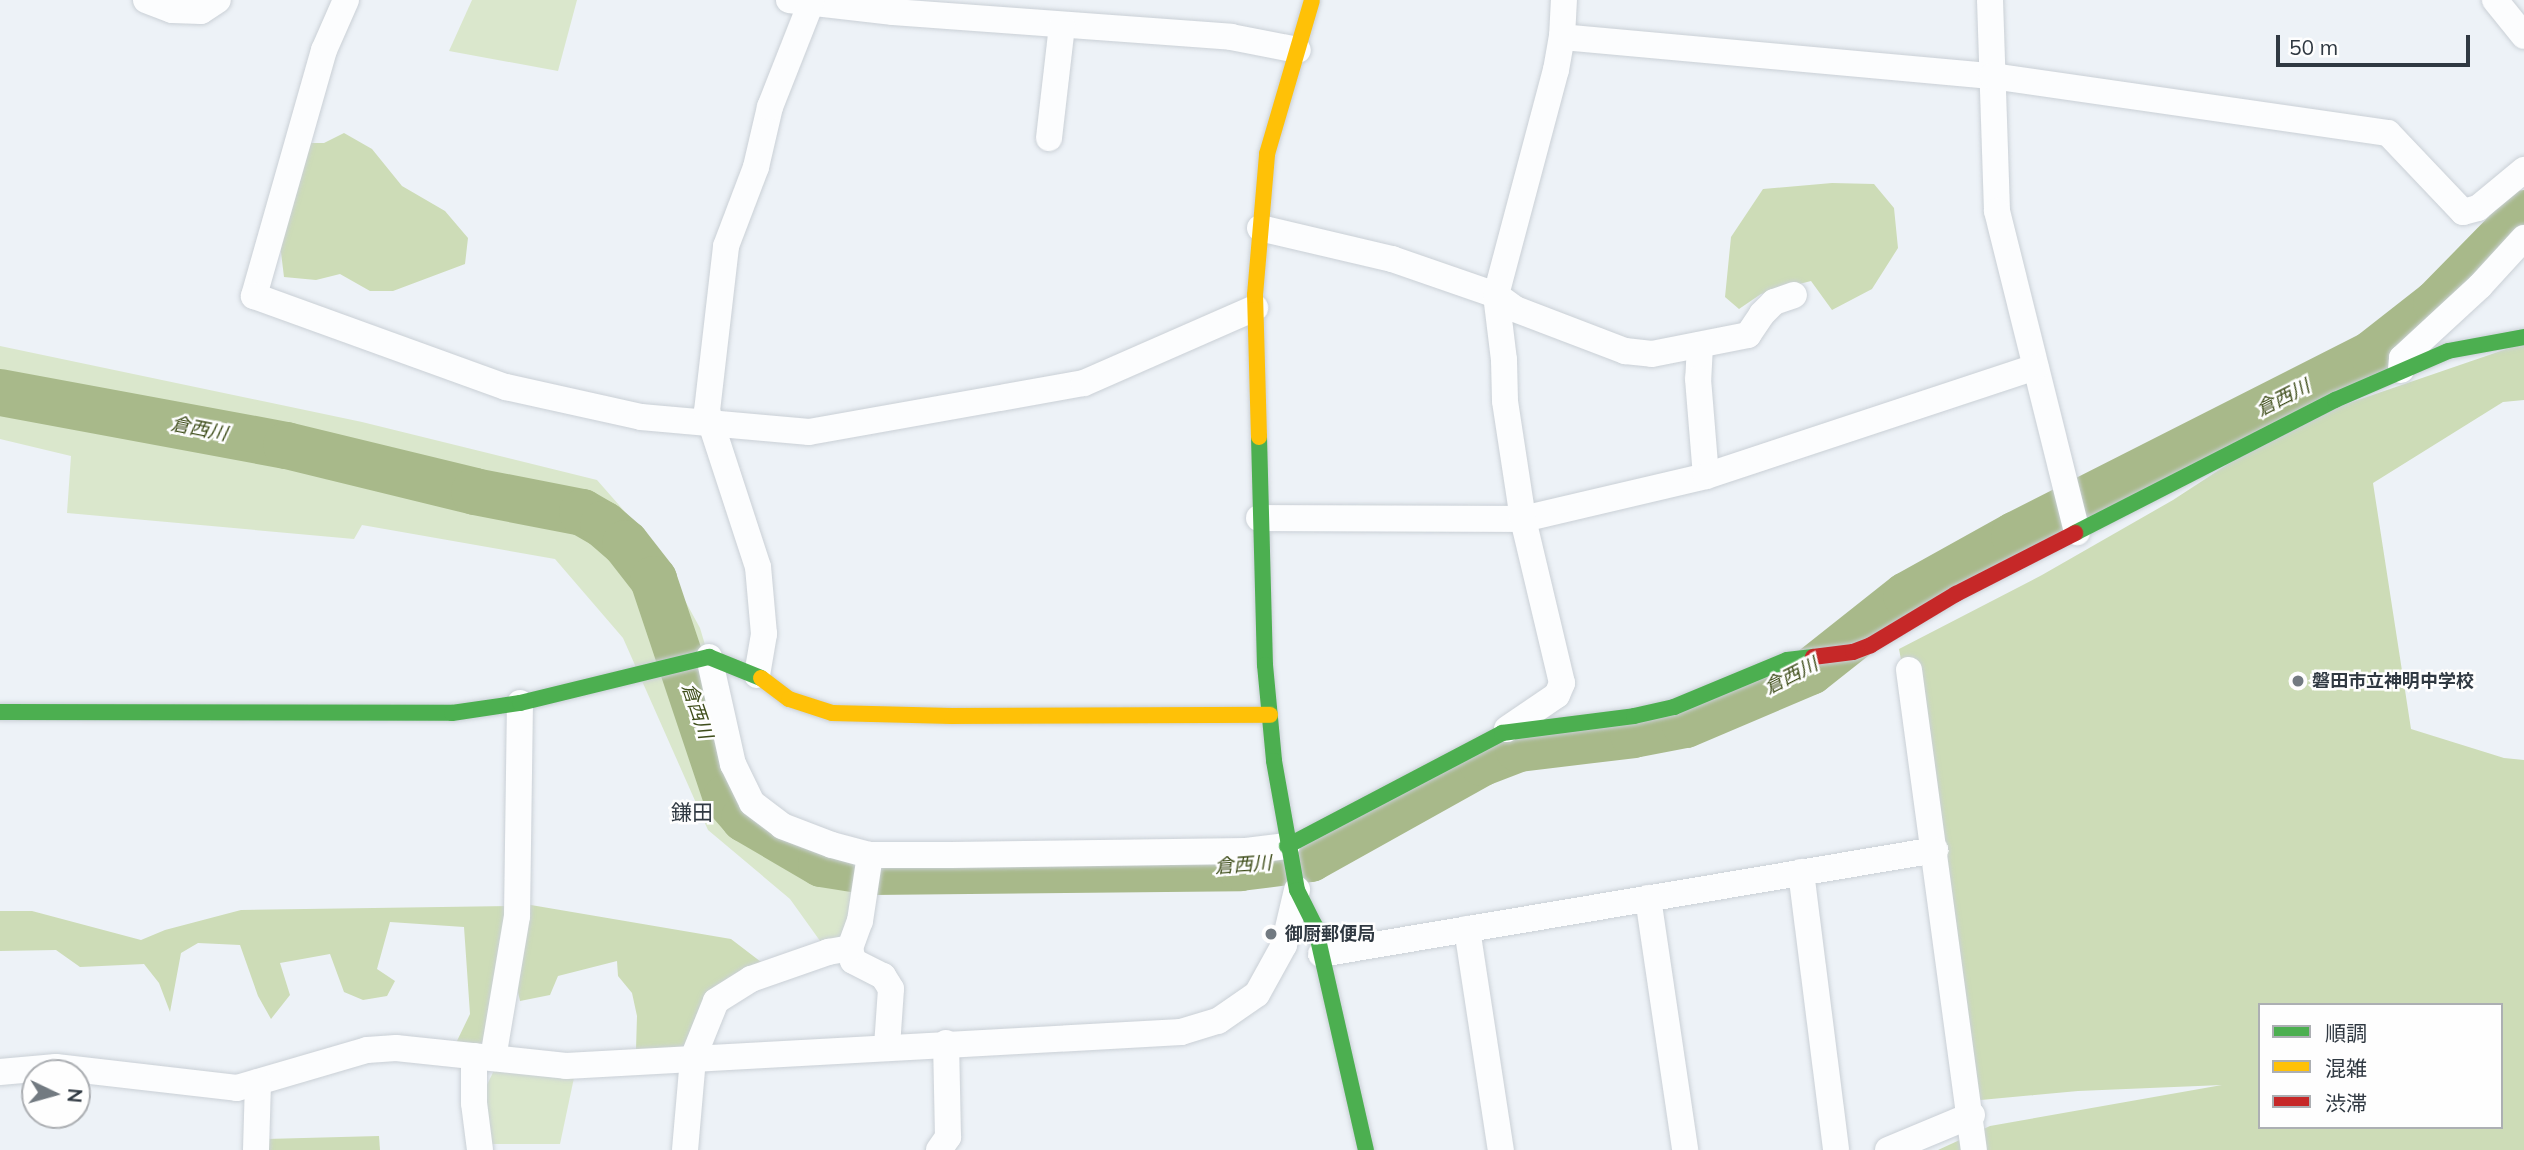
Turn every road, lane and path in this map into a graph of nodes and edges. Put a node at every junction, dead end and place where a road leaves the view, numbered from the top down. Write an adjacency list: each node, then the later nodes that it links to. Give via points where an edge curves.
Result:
1 (146, 0): 2 (street, via 172,10 201,12)
2 (218, 0)
3 (346, 0): 26 (street, via 324,50 254,296 506,387 641,417)
4 (1312, 0): 13 (street)
5 (1564, 0): 12 (street)
6 (1990, 0): 14 (street)
7 (2495, 0): 11 (street)
8 (800, 2): 9 (street); 26 (street, via 756,167 726,246 707,411)
9 (948, 8): 10 (street)
10 (1062, 26): 13 (street, via 1231,37); 15 (street)
11 (2524, 36)
12 (1562, 37): 14 (street); 19 (street)
13 (1298, 50): 17 (street, via 1267,154)
14 (1992, 76): 16 (street, via 2388,133 2463,212 2478,208); 24 (street, via 1997,211)
15 (1049, 138)
16 (2524, 170)
17 (1260, 228): 19 (street, via 1392,259); 21 (street)
18 (2524, 238): 25 (street, via 2402,358)
19 (1496, 295): 23 (street, via 1515,309 1625,351 1652,354); 29 (street, via 1505,401)
20 (1794, 295): 23 (street, via 1774,302 1748,335)
21 (1255, 308): 26 (street, via 1084,383 809,432); 28 (street)
22 (2524, 337): 25 (street, via 2478,343)
23 (1700, 345): 27 (street, via 1698,379)
24 (2035, 368): 27 (street); 30 (street)
25 (2401, 370): 30 (street)
26 (711, 424): 33 (street, via 758,567 764,634)
27 (1706, 476): 29 (street)
28 (1259, 518): 29 (street); 36 (street)
29 (1523, 519): 37 (street, via 1562,683 1557,695)
30 (2077, 532): 37 (street, via 1853,652 1787,660 1674,707)
31 (701, 659): 33 (street); 34 (street); 40 (street, via 733,764 752,803 782,826)
32 (1909, 670): 39 (street)
33 (757, 675): 36 (street, via 789,699 832,713)
34 (520, 703): 35 (street, via 452,713 392,715); 49 (street, via 517,916)
35 (0, 712)
36 (1270, 715): 38 (street)
37 (1502, 733): 38 (street)
38 (1287, 846): 40 (street, via 1246,851); 42 (street)
39 (1935, 850): 41 (street); 53 (street)
40 (870, 855): 45 (street, via 860,921)
41 (1801, 872): 43 (street); 61 (street)
42 (1297, 890): 46 (street, via 1315,926); 47 (street, via 1284,945 1257,994 1218,1021 1181,1032)
43 (1648, 898): 44 (street); 60 (street)
44 (1467, 929): 46 (street); 59 (street)
45 (850, 948): 48 (street, via 853,961 883,976 891,989); 50 (street, via 751,979 716,1001)
46 (1321, 954): 58 (street)
47 (946, 1042): 48 (street); 57 (street, via 948,1137)
48 (887, 1046): 50 (street)
49 (483, 1057): 50 (street, via 566,1066); 52 (street, via 396,1048 367,1051); 55 (street, via 474,1103)
50 (693, 1058): 56 (street)
51 (0, 1072): 52 (street, via 56,1067 237,1088)
52 (258, 1082): 54 (street)
53 (1972, 1115): 62 (street); 63 (street)
54 (256, 1150)
55 (480, 1150)
56 (685, 1150)
57 (939, 1150)
58 (1366, 1150)
59 (1501, 1150)
60 (1685, 1150)
61 (1836, 1150)
62 (1888, 1150)
63 (1974, 1150)

